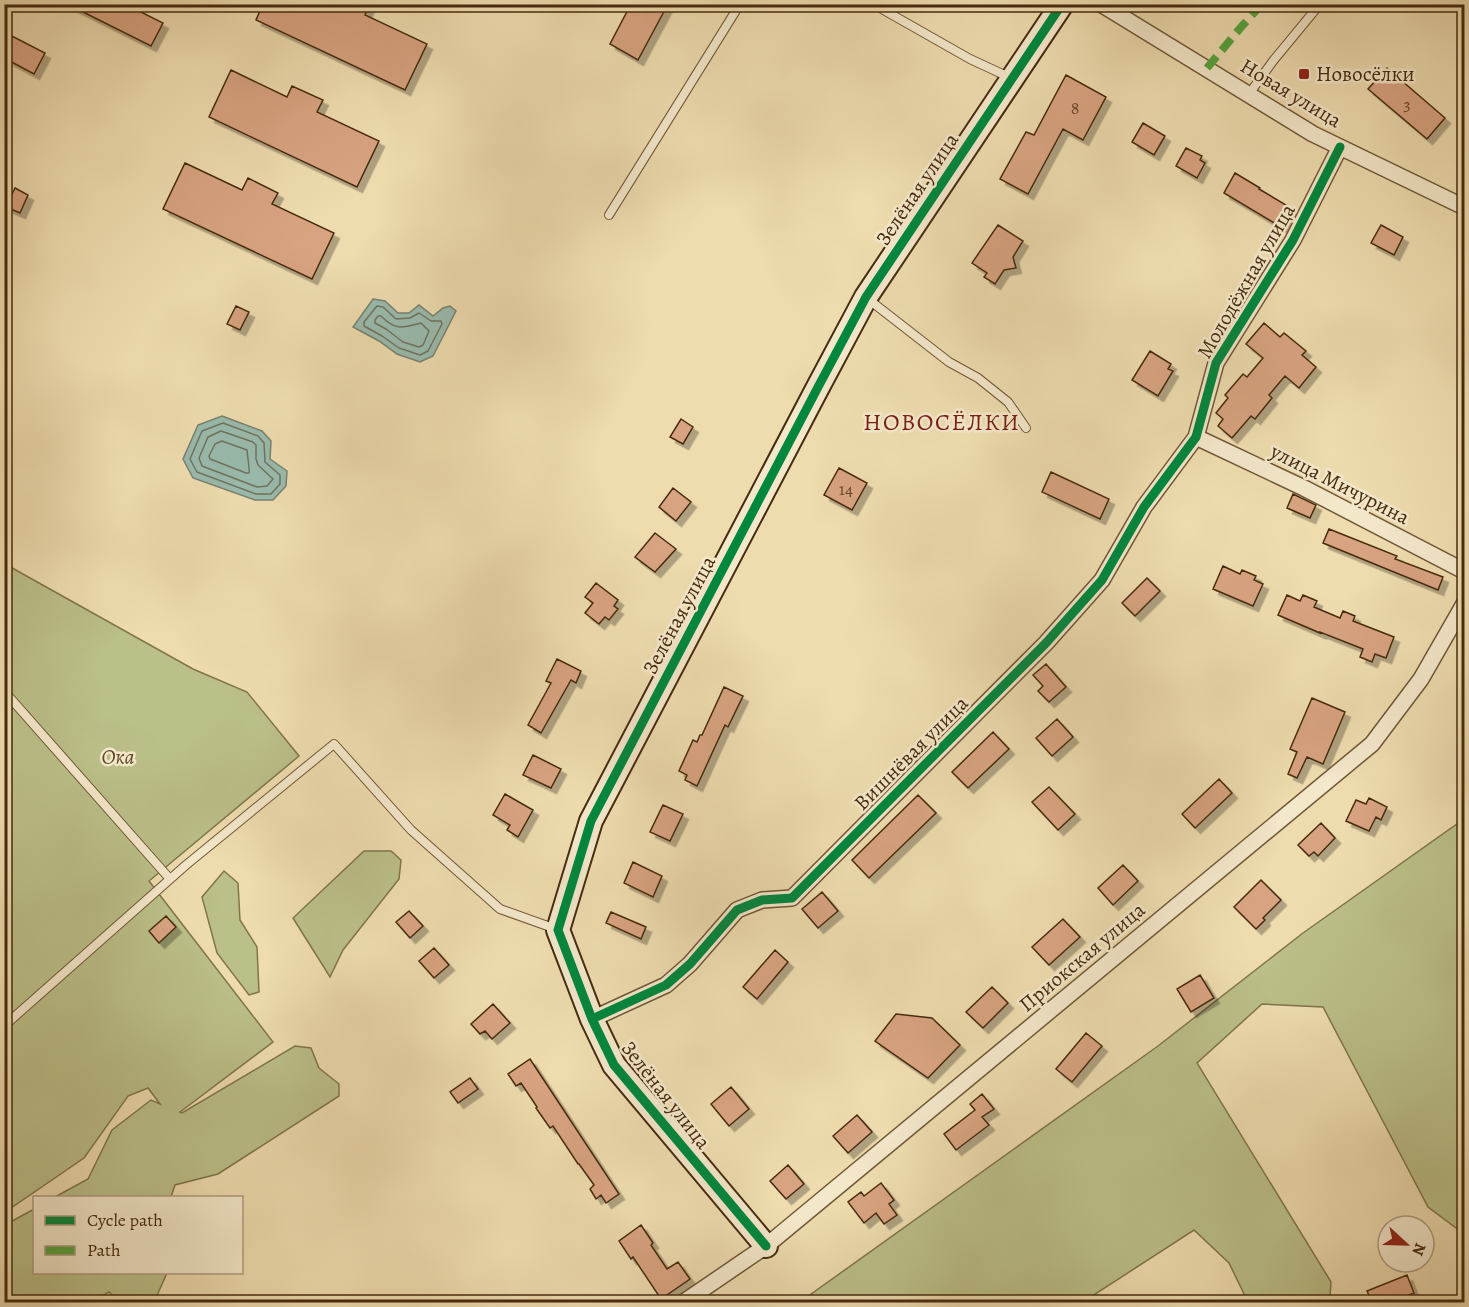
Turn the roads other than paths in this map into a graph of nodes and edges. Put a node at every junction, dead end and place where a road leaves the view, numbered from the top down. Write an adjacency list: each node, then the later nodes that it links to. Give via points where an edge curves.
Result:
1 (740, 4): 10 (lane)
2 (873, 4): 6 (lane)
3 (1062, 4): 6 (street, Зелёная улица)
4 (1101, 4): 7 (street, Новая улица)
5 (1320, 4): 7 (lane)
6 (1012, 79): 11 (street, Зелёная улица)
7 (1249, 94): 8 (street, Новая улица)
8 (1340, 147): 9 (street, Новая улица); 13 (street, Молодёжная улица, via 1293,240 1216,363)
9 (1464, 207)
10 (609, 215)
11 (866, 297): 12 (lane, via 1008,402); 18 (street, Зелёная улица, via 591,821)
12 (1026, 428)
13 (1196, 437): 14 (street, улица Мичурина); 19 (street, Вишнёвая улица, via 1144,507 1102,580 1046,643 792,898 762,900 737,910 666,986)
14 (1464, 571)
15 (1464, 604): 21 (street, Приокская улица, via 1421,679 1372,744)
16 (4, 691): 17 (lane)
17 (170, 879): 18 (lane, via 334,744 411,830 500,909); 20 (lane)
18 (558, 930): 19 (street, Зелёная улица)
19 (592, 1018): 21 (street, Зелёная улица, via 614,1065)
20 (4, 1026)
21 (766, 1246): 22 (street, Приокская улица)
22 (684, 1302)

